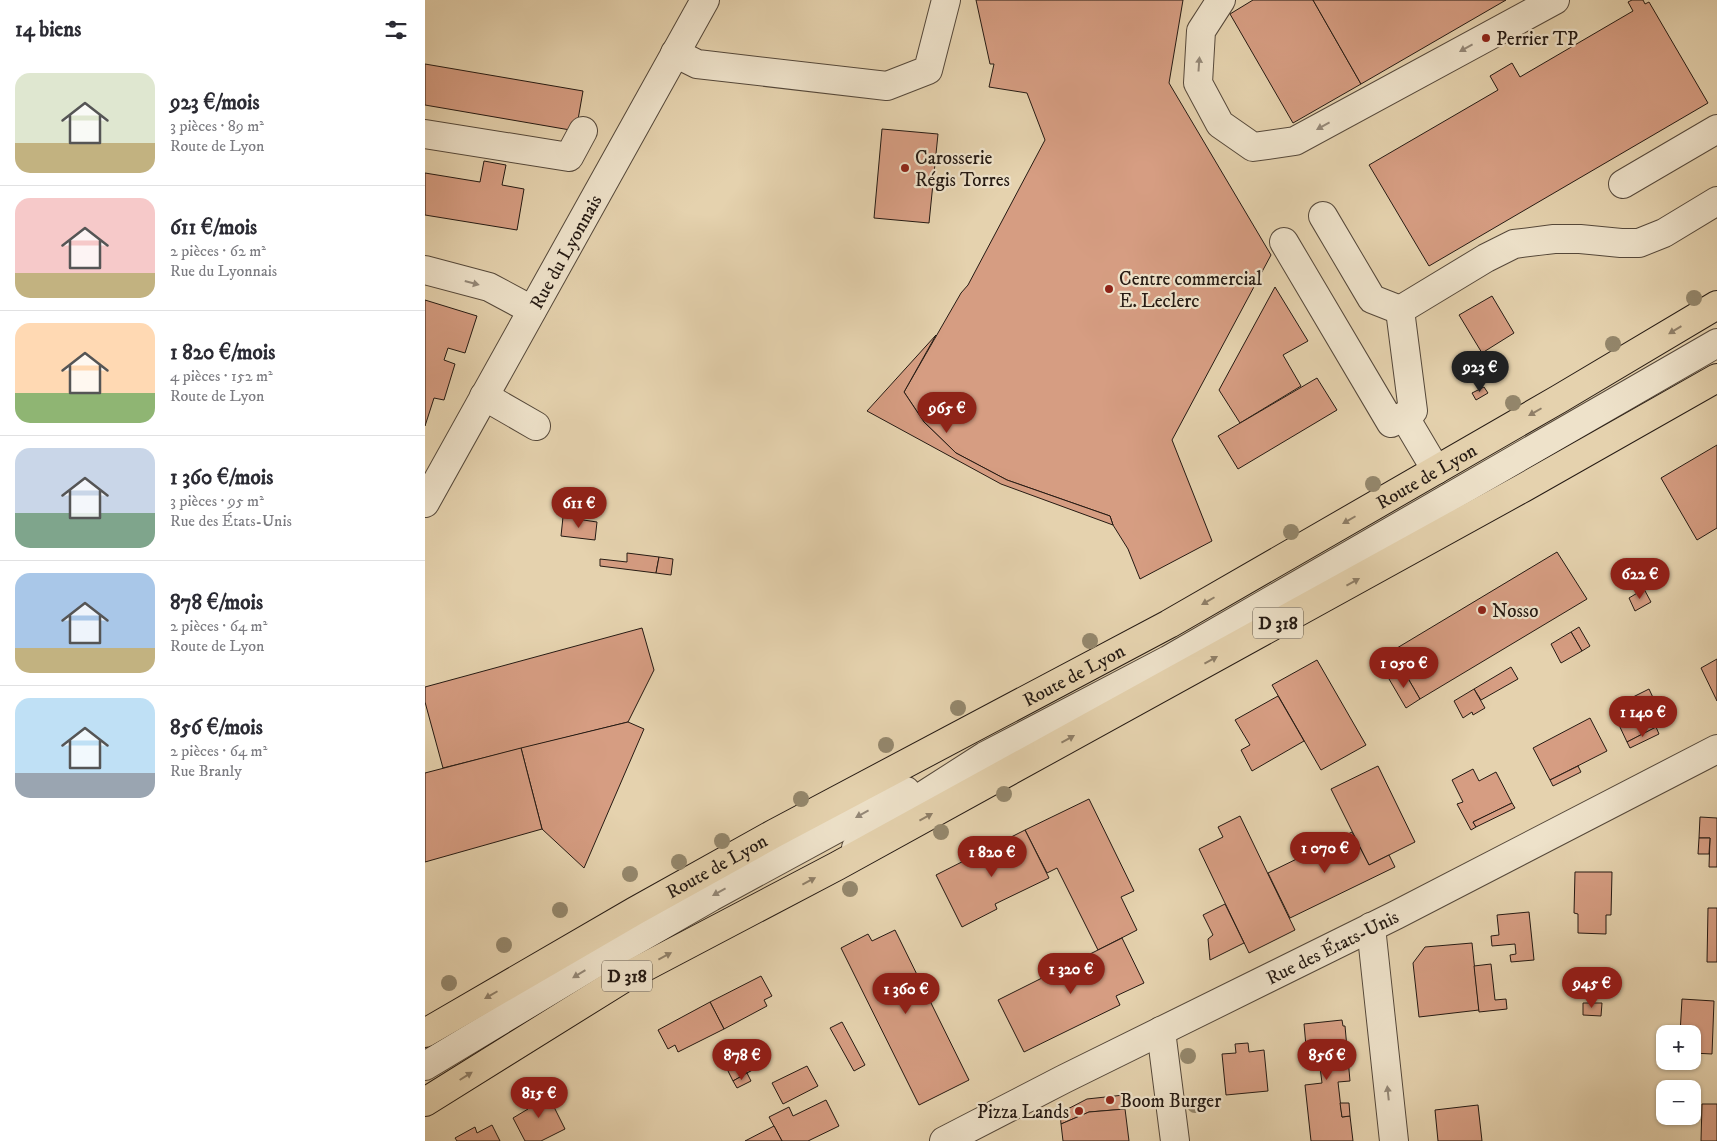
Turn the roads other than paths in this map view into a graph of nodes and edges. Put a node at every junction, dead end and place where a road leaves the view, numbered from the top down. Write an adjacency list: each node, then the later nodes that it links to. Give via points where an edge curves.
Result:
1 (705, 0): 5 (street, Rue du Lyonnais)
2 (946, 0): 5 (street, via 928,70 887,86 697,64)
3 (1221, 0): 4 (street, one-way to 3, via 1295,141 1253,147 1220,124 1198,83 1201,31)
4 (1555, 0)
5 (675, 53): 15 (street, Rue du Lyonnais)
6 (1717, 129): 9 (street)
7 (583, 131): 8 (street, via 569,158)
8 (425, 134)
9 (1623, 184)
10 (1717, 201): 16 (street, via 1664,233 1639,243 1579,238 1514,244)
11 (1323, 216): 16 (street, via 1372,299)
12 (1284, 242): 20 (street, via 1391,423)
13 (425, 270): 15 (street, one-way to 15, via 489,287)
14 (1717, 305): 22 (main road, Route de Lyon, one-way to 22)
15 (532, 310): 19 (street, Rue du Lyonnais)
16 (1399, 310): 20 (street, via 1413,411)
17 (1717, 343): 25 (street, via 1168,660)
18 (1717, 378): 26 (main road, D 318, one-way to 18)
19 (485, 396): 21 (street); 23 (street, Rue du Lyonnais)
20 (1403, 416): 22 (street)
21 (536, 426)
22 (1437, 470): 29 (main road, Route de Lyon, one-way to 29, via 1169,624 775,833)
23 (425, 503)
24 (1717, 749): 27 (street, Rue des États-Unis)
25 (985, 756): 26 (street, via 921,797 869,836); 30 (street, one-way to 30, via 916,785 711,897)
26 (837, 866): 31 (main road, D 318, one-way to 26, via 624,978)
27 (1371, 927): 28 (street, Rue des États-Unis); 34 (street, one-way to 27)
28 (1161, 1031): 32 (street, Rue des États-Unis); 33 (street)
29 (425, 1033)
30 (425, 1066)
31 (425, 1102)
32 (944, 1141)
33 (1175, 1141)
34 (1393, 1141)

